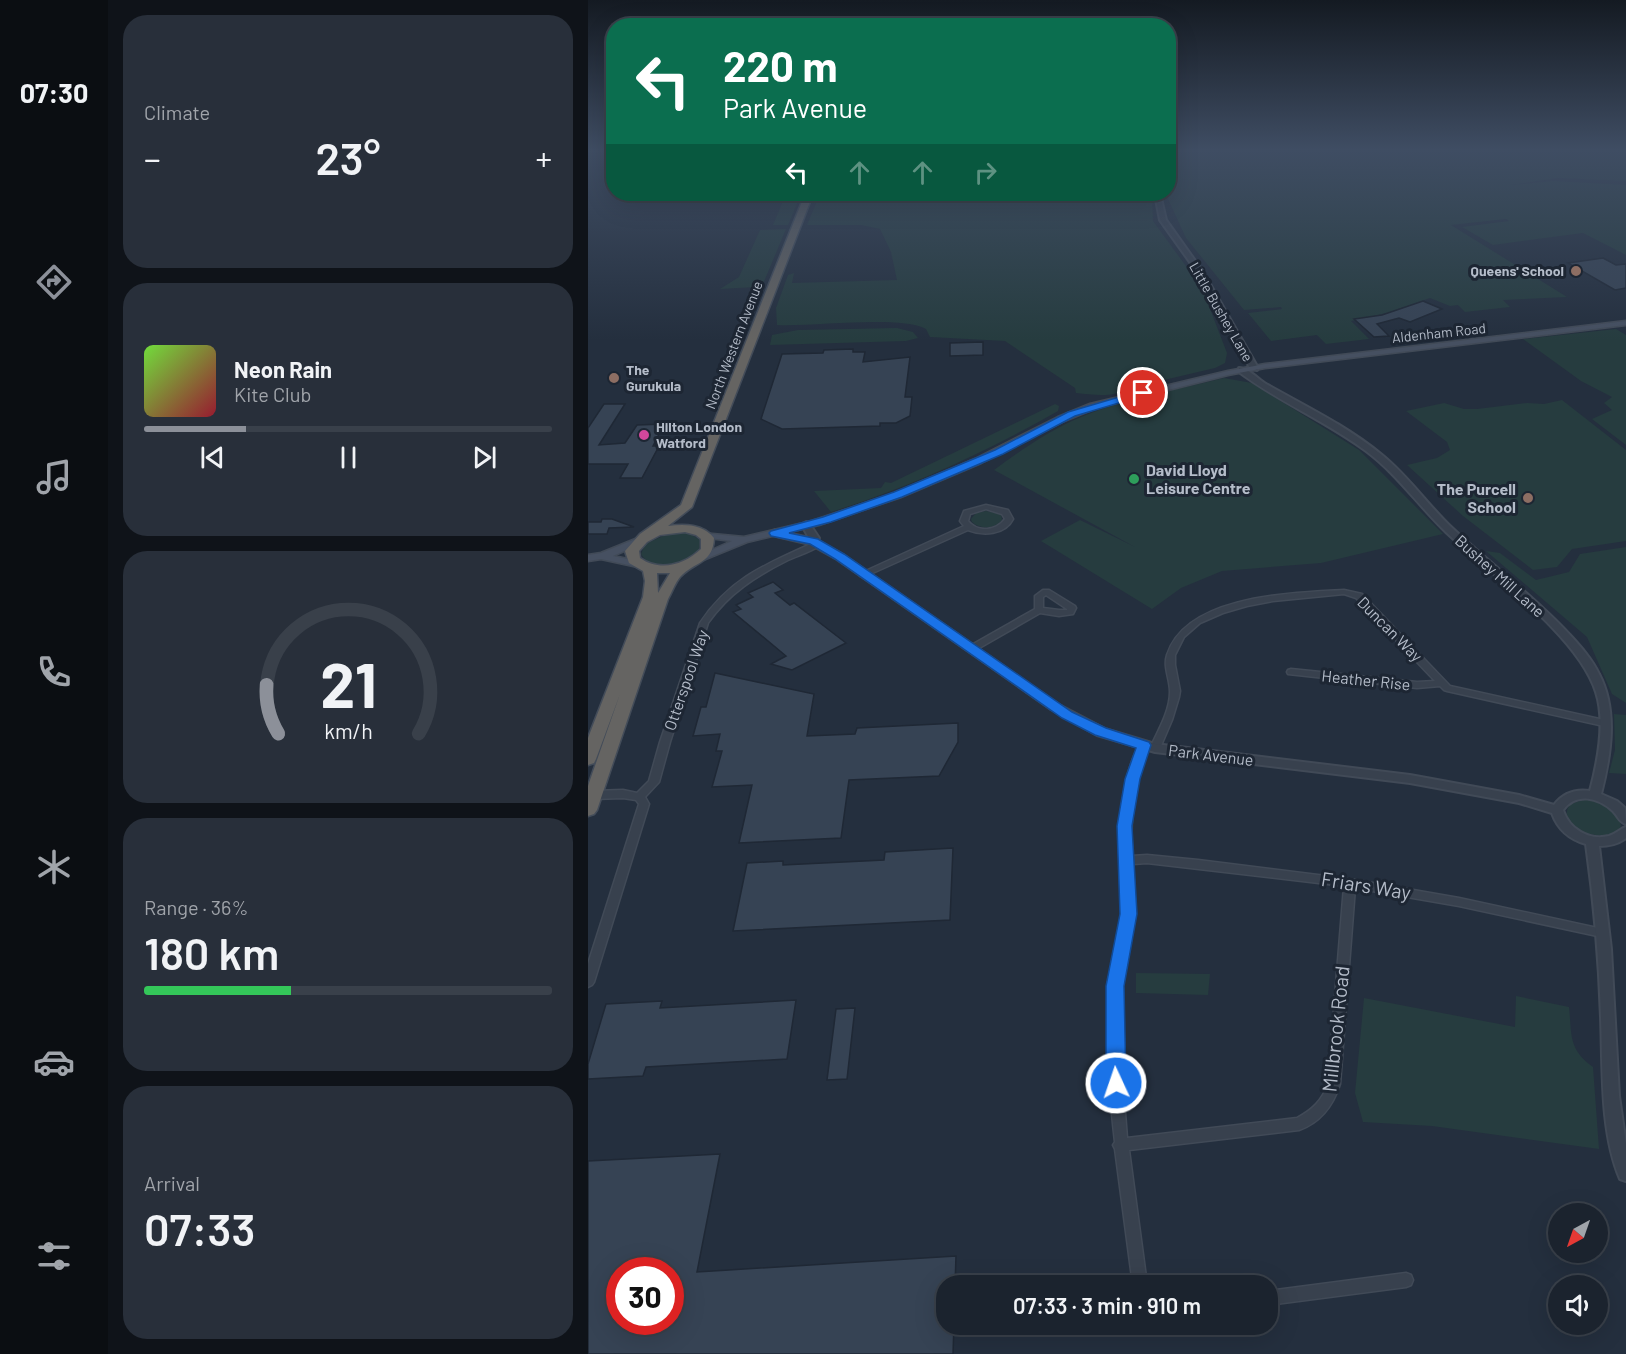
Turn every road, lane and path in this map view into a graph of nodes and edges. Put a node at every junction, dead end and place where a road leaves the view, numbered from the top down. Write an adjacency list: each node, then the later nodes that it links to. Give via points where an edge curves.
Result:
1 (801, 213): 6 (highway, North Western Avenue)
2 (1161, 213): 4 (street, Little Bushey Lane)
3 (1626, 323): 4 (main road, Aldenham Road)
4 (1254, 368): 5 (main road, Aldenham Road)
5 (1242, 370): 7 (main road, Aldenham Road, via 1093,406 937,479); 23 (street, Bushey Mill Lane, via 1383,460 1447,528 1561,631 1590,669 1601,692)
6 (686, 507): 9 (highway, via 692,524); 11 (highway)
7 (806, 525): 10 (main road, Aldenham Road); 13 (street)
8 (968, 527): 8 (street, via 964,517 978,508 1000,509 1008,515 1007,523 997,529 982,531); 18 (street)
9 (701, 532): 11 (highway, via 673,528); 12 (main road); 16 (highway, via 709,546)
10 (775, 533): 12 (main road, Aldenham Road); 13 (street, Park Avenue)
11 (644, 538): 14 (main road); 17 (highway, via 632,551)
12 (744, 540): 16 (main road)
13 (816, 543): 18 (street, Park Avenue); 27 (street, Otterspool Way, via 753,575 714,606 695,646 654,782)
14 (603, 556): 15 (main road); 17 (main road)
15 (588, 558)
16 (694, 561): 17 (highway, via 668,569); 28 (highway, via 675,575 661,599)
17 (642, 566): 25 (highway, via 652,573 650,597)
18 (863, 573): 20 (street, Park Avenue)
19 (1039, 610): 20 (street)
20 (971, 649): 24 (street, Park Avenue, via 1067,715 1101,732)
21 (1291, 672): 22 (street, Heather Rise, via 1417,685)
22 (1442, 683): 23 (street, Duncan Way, via 1455,691); 24 (street, Duncan Way, via 1353,593 1241,604 1195,624 1176,644 1170,675 1175,692)
23 (1604, 723): 26 (street, Bushey Mill Lane, via 1603,754)
24 (1150, 747): 29 (street, Park Avenue, via 1410,779); 33 (street, via 1132,779 1125,826)
25 (588, 759)
26 (1594, 796): 29 (street, via 1568,796); 30 (street, via 1611,803)
27 (639, 797): 28 (street, via 623,794); 36 (street, via 644,804)
28 (591, 803)
29 (1557, 810): 32 (street, via 1569,831)
30 (1626, 820)
31 (1626, 831): 32 (street, via 1608,842)
32 (1592, 841): 35 (street)
33 (1127, 860): 34 (street, Friars Way, via 1198,864); 37 (street, via 1129,914 1115,986 1114,1063)
34 (1350, 883): 35 (street, Friars Way); 37 (street, Millbrook Road, via 1334,1084 1330,1099 1319,1114 1299,1124)
35 (1602, 933): 38 (street, via 1613,1117)
36 (588, 982)
37 (1120, 1146): 39 (street)
38 (1626, 1174)
39 (1139, 1275)
40 (1406, 1280): 41 (street)
41 (1278, 1297)

